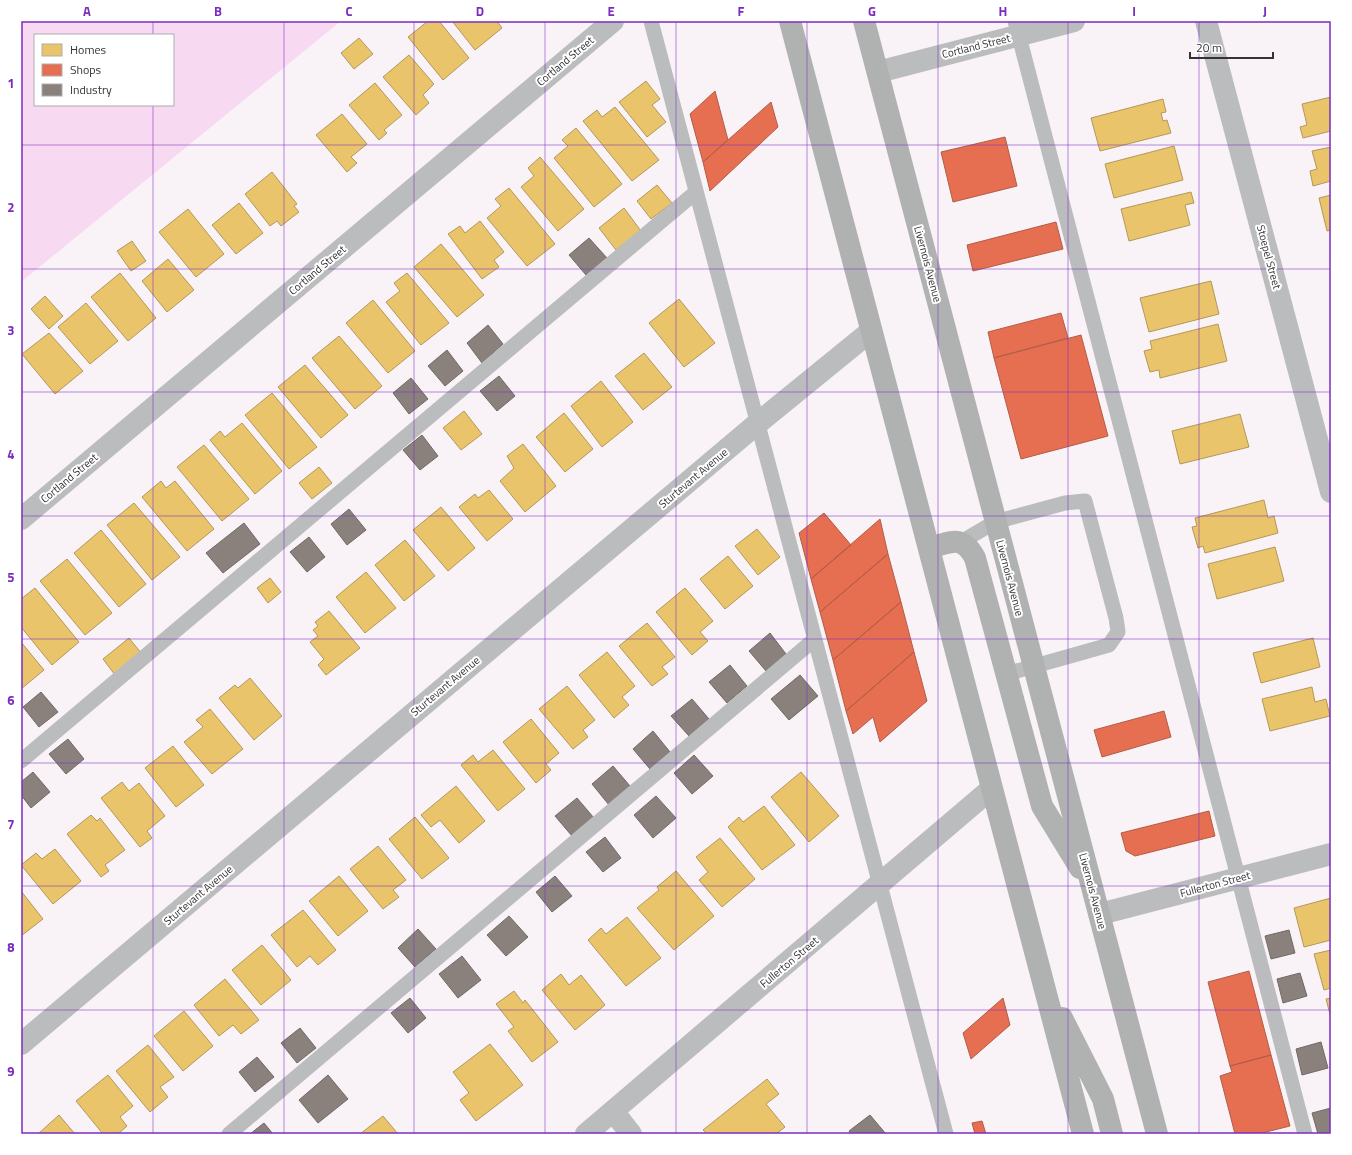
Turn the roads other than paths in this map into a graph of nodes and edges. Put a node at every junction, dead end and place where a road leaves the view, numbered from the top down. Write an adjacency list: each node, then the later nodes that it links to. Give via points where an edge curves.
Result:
1 (613, 21): 13 (street, Cortland Street)
2 (651, 21): 9 (lane)
3 (790, 21): 10 (main road)
4 (864, 21): 8 (main road, Livernois Avenue)
5 (1074, 21): 7 (street, Cortland Street)
6 (1206, 21): 12 (street, Stoepel Street)
7 (1017, 28): 8 (street, Cortland Street); 23 (lane)
8 (878, 72): 14 (main road, Livernois Avenue)
9 (696, 192): 11 (lane); 20 (lane)
10 (871, 331): 11 (street, Sturtevant Avenue); 16 (main road)
11 (758, 423): 17 (lane); 28 (street, Sturtevant Avenue)
12 (1331, 492)
13 (21, 519)
14 (996, 522): 15 (lane); 18 (main road, Livernois Avenue); 18 (lane, via 1065,503 1085,501 1116,618 1118,632 1109,645)
15 (962, 542): 16 (main road, via 954,541); 19 (main road, via 971,551 979,569)
16 (929, 548): 21 (main road)
17 (815, 639): 24 (lane); 30 (lane)
18 (1034, 667): 19 (lane); 25 (main road, Livernois Avenue)
19 (1006, 674): 25 (main road, via 1042,806)
20 (21, 761)
21 (991, 789): 24 (street, Fullerton Street); 27 (main road)
22 (1331, 854): 23 (street, Fullerton Street)
23 (1239, 878): 26 (street, Fullerton Street); 37 (lane)
24 (880, 884): 29 (street, Fullerton Street); 33 (lane)
25 (1093, 890): 26 (main road, Livernois Avenue)
26 (1100, 914): 36 (main road, Livernois Avenue)
27 (1042, 979): 34 (main road); 35 (main road, via 1103,1099)
28 (21, 1044)
29 (613, 1111): 31 (street, Fullerton Street); 32 (street)
30 (229, 1134)
31 (586, 1134)
32 (632, 1134)
33 (946, 1134)
34 (1083, 1134)
35 (1112, 1134)
36 (1157, 1134)
37 (1305, 1134)

